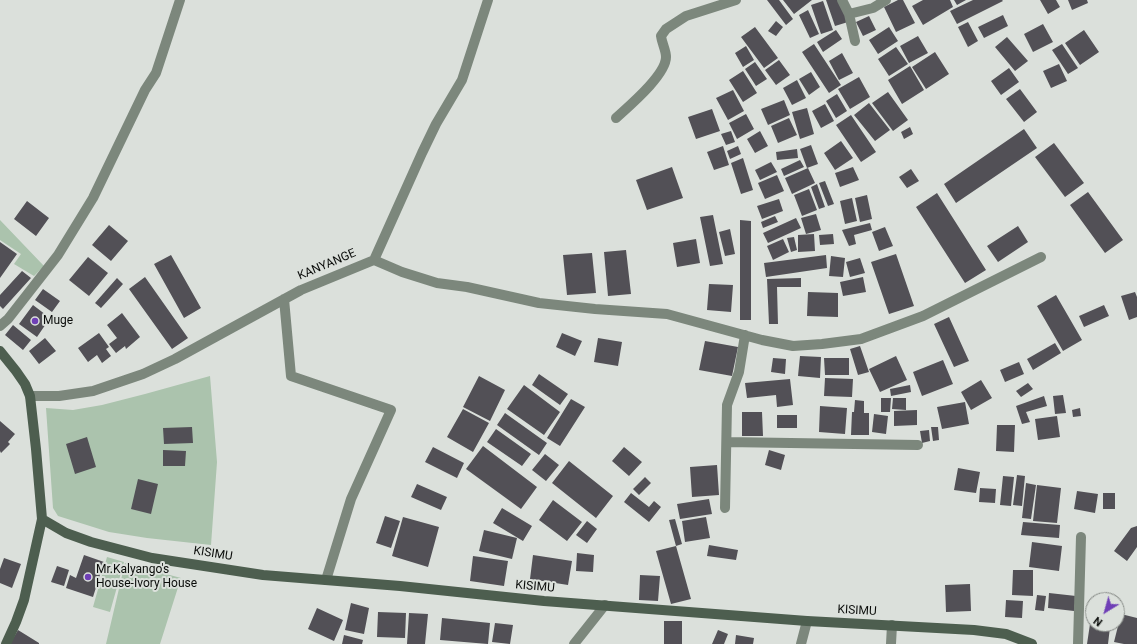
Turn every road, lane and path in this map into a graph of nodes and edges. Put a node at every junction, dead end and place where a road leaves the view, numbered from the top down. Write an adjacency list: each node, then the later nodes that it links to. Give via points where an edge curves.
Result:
1 (180, 0): 12 (street, via 156,73 145,90 93,198 58,255)
2 (488, 0): 10 (street, KANYANGE, via 462,80 436,124)
3 (736, 0): 8 (street, via 686,16 666,29 661,36 666,59 656,79)
4 (842, 0): 6 (street)
5 (886, 0): 6 (street, via 873,8)
6 (849, 14): 7 (street)
7 (855, 41)
8 (616, 118)
9 (1041, 256): 13 (street, via 923,316 861,339 793,346)
10 (374, 260): 11 (street, KANYANGE); 13 (street, via 437,283 467,286 540,303 667,314)
11 (284, 299): 15 (street, KANYANGE, via 176,359 143,374 93,391 59,396); 21 (street, via 291,376 391,410 351,499)
12 (0, 326)
13 (745, 335): 16 (street, via 739,372 727,406)
14 (0, 351): 15 (street, via 25,384)
15 (30, 396): 19 (street)
16 (727, 442): 17 (street); 18 (street)
17 (918, 445)
18 (725, 508)
19 (42, 519): 21 (street, KISIMU, via 66,533 91,542 152,558 263,575); 25 (street, via 24,600)
20 (1081, 537): 30 (street)
21 (326, 580): 22 (street, KISIMU)
22 (605, 605): 23 (street, KISIMU); 26 (street)
23 (807, 621): 24 (street, KISIMU); 27 (street)
24 (892, 625): 28 (street); 29 (street, KISIMU, via 1006,634)
25 (6, 644)
26 (574, 644)
27 (801, 644)
28 (891, 644)
29 (1032, 644)
30 (1078, 644)

